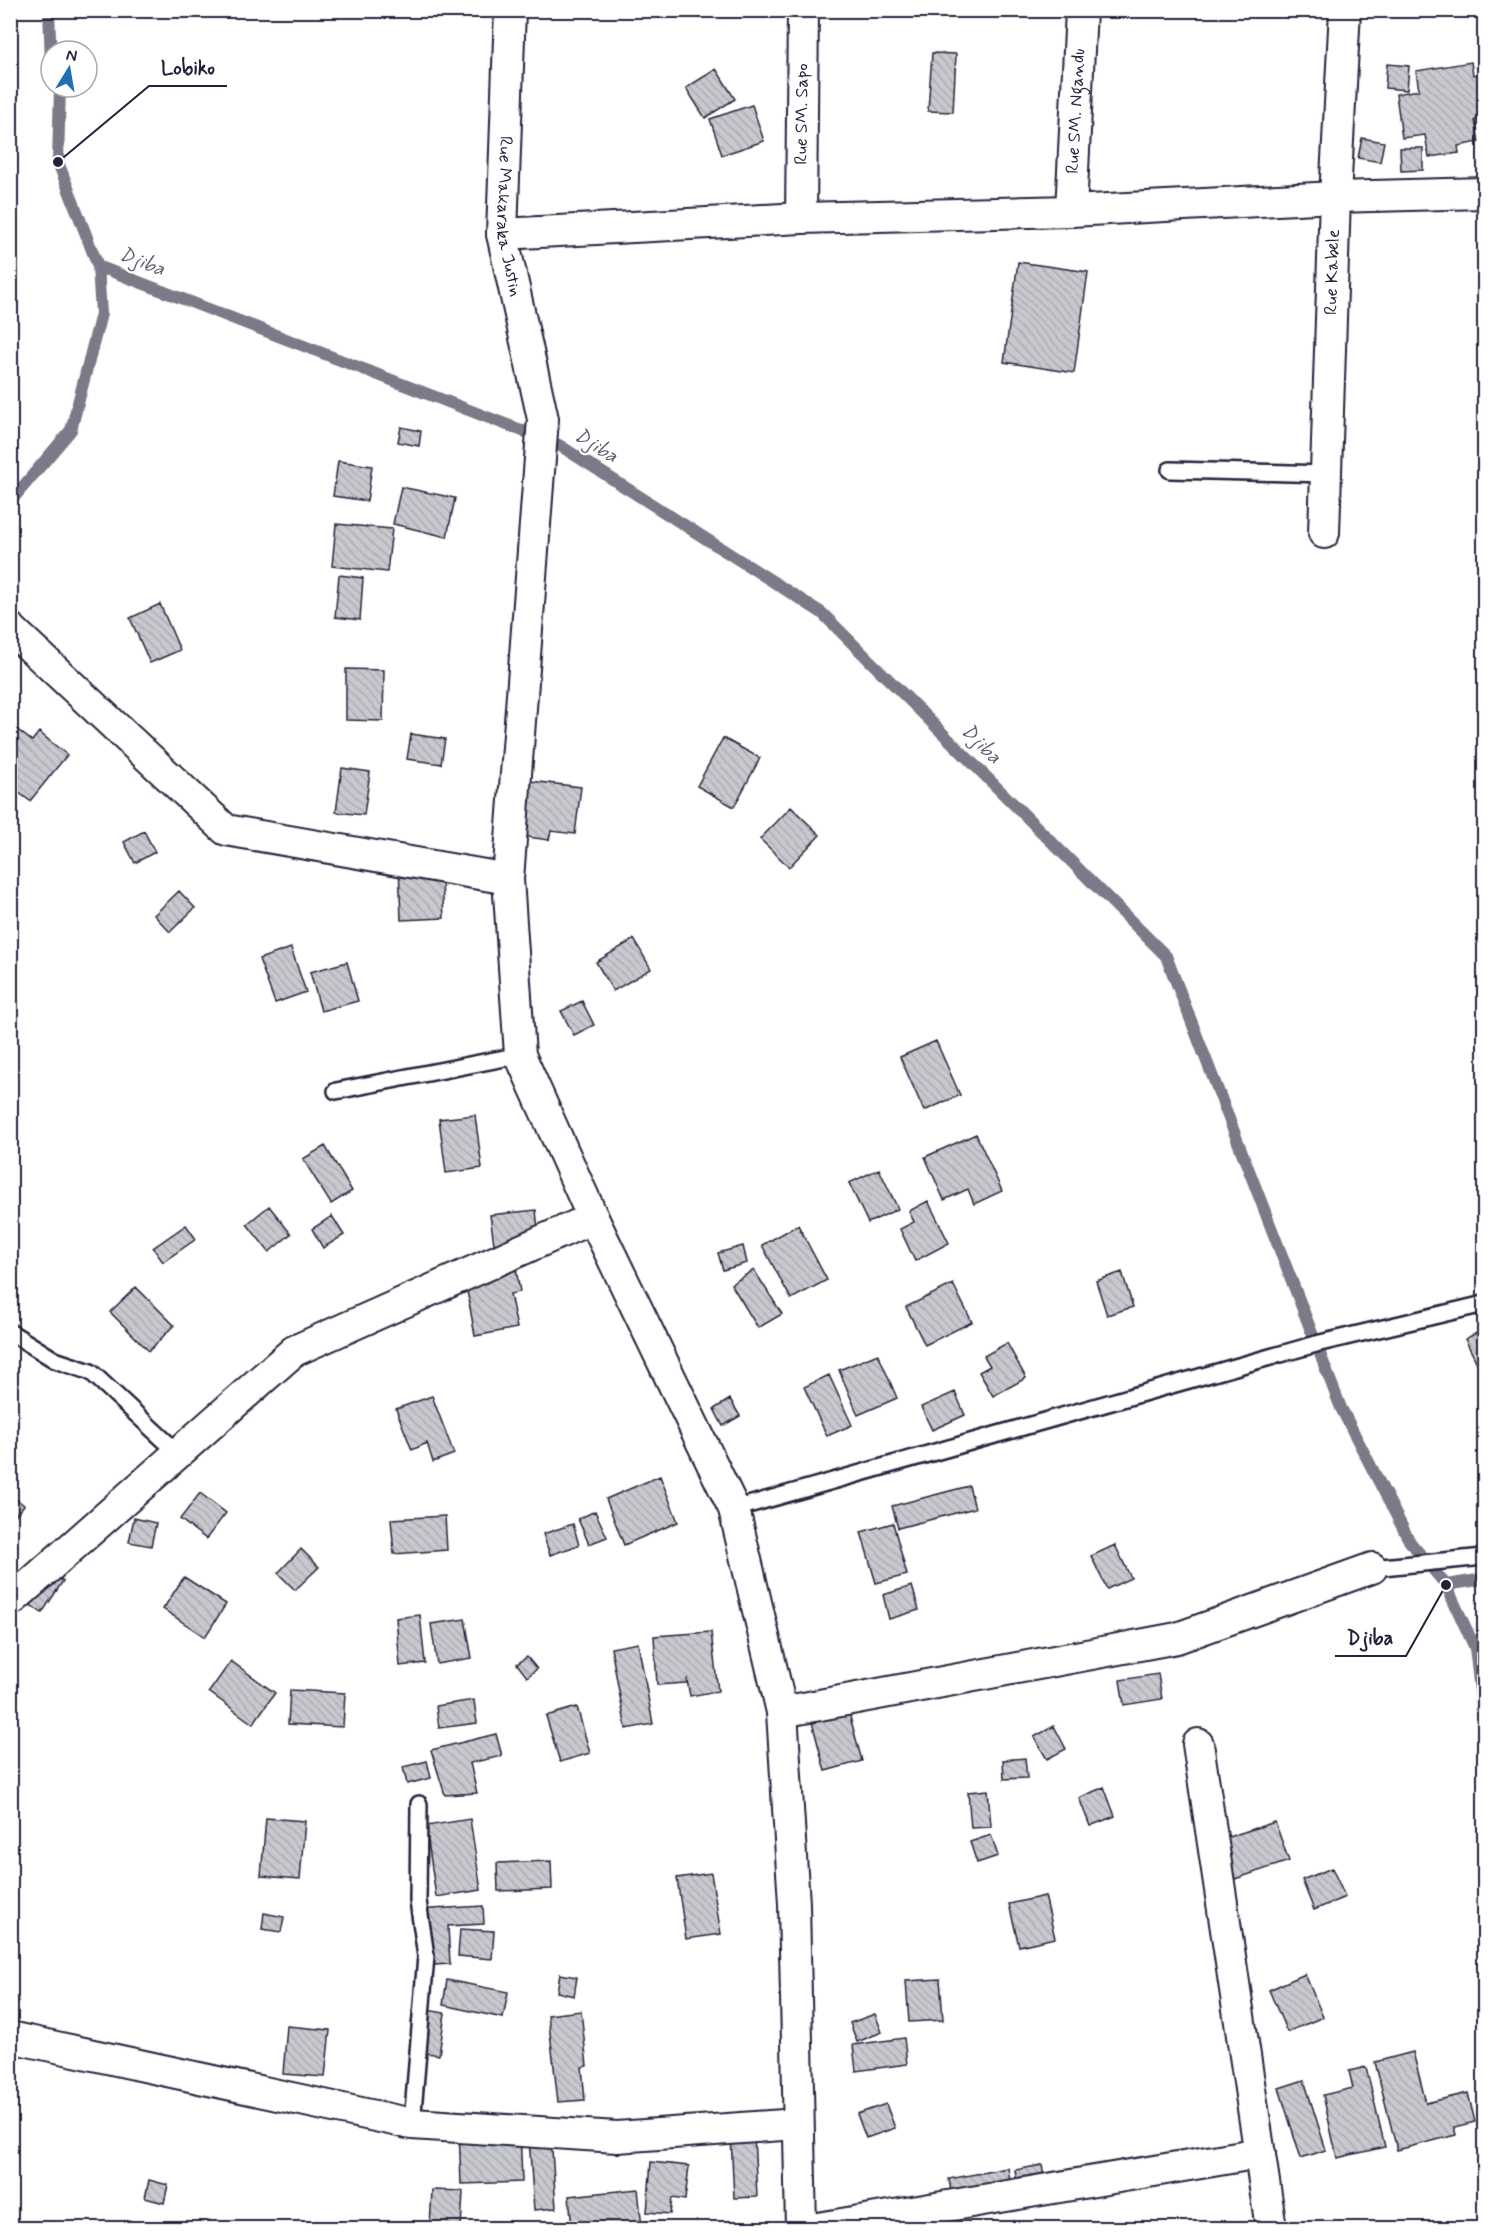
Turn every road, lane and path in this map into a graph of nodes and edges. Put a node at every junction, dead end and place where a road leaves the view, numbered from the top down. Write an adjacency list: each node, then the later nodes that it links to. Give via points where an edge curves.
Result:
1 (510, 10): 9 (street, Rue Makaraka Justin)
2 (803, 10): 8 (street, Rue SM. Sapo)
3 (1081, 10): 7 (street, Rue SM. Ngandu)
4 (1345, 10): 6 (street, Rue Kabele)
5 (1485, 193): 6 (street)
6 (1335, 197): 7 (street); 11 (street, Rue Kabele)
7 (1071, 211): 8 (street)
8 (801, 218): 9 (street)
9 (502, 234): 14 (street, Rue Makaraka Justin, via 543,419)
10 (1170, 470): 11 (lane)
11 (1327, 474): 12 (street, Rue Kabele)
12 (1324, 533)
13 (10, 628): 14 (street, via 226,830)
14 (508, 879): 15 (street, Rue Makaraka Justin)
15 (520, 1055): 16 (lane); 17 (street)
16 (336, 1091)
17 (593, 1218): 20 (street, via 294,1351); 21 (street)
18 (1485, 1304): 21 (lane, via 1316,1344)
19 (10, 1332): 20 (lane, via 55,1360 91,1372)
20 (178, 1453): 24 (street)
21 (734, 1509): 25 (street)
22 (1485, 1557): 23 (lane)
23 (1372, 1568): 25 (street, via 1177,1638)
24 (13, 1599)
25 (782, 1712): 30 (street, via 794,1904)
26 (1198, 1744): 31 (street)
27 (419, 1804): 29 (lane, via 418,1901 426,1956)
28 (10, 2037): 29 (street)
29 (412, 2124): 30 (street, via 617,2137)
30 (797, 2124): 32 (street)
31 (1260, 2153): 33 (street); 34 (street)
32 (801, 2229)
33 (818, 2229)
34 (1271, 2229)

